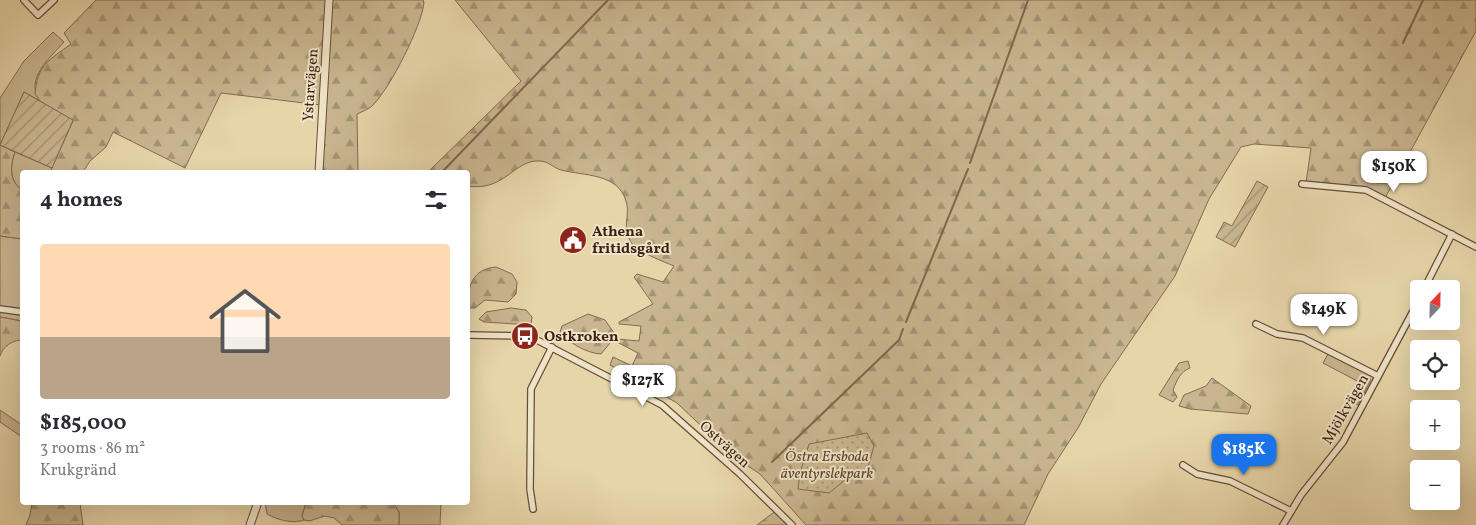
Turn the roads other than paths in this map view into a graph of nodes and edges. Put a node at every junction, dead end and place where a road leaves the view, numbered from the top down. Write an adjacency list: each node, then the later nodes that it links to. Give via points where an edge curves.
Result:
1 (24, 0): 2 (street, via 38,15)
2 (54, 0)
3 (329, 0): 4 (street, Ystarvägen)
4 (319, 170)
5 (1302, 184): 6 (street, via 1366,190)
6 (1452, 234): 7 (street); 8 (street)
7 (1476, 247)
8 (1429, 280)
9 (0, 309): 10 (street)
10 (20, 312)
11 (1410, 317): 15 (street, Mjölkvägen)
12 (1256, 324): 15 (street, via 1277,334 1304,338)
13 (470, 335): 14 (street, Ostvägen, via 520,336)
14 (552, 347): 18 (street, via 531,389 530,489); 21 (street, Ostvägen, via 662,405)
15 (1378, 376): 19 (street, Mjölkvägen, via 1343,442)
16 (1184, 465): 19 (street, via 1197,474 1230,481)
17 (257, 505): 20 (street)
18 (533, 509)
19 (1291, 512): 22 (street, Mjölkvägen)
20 (250, 525)
21 (792, 525)
22 (1283, 525)

